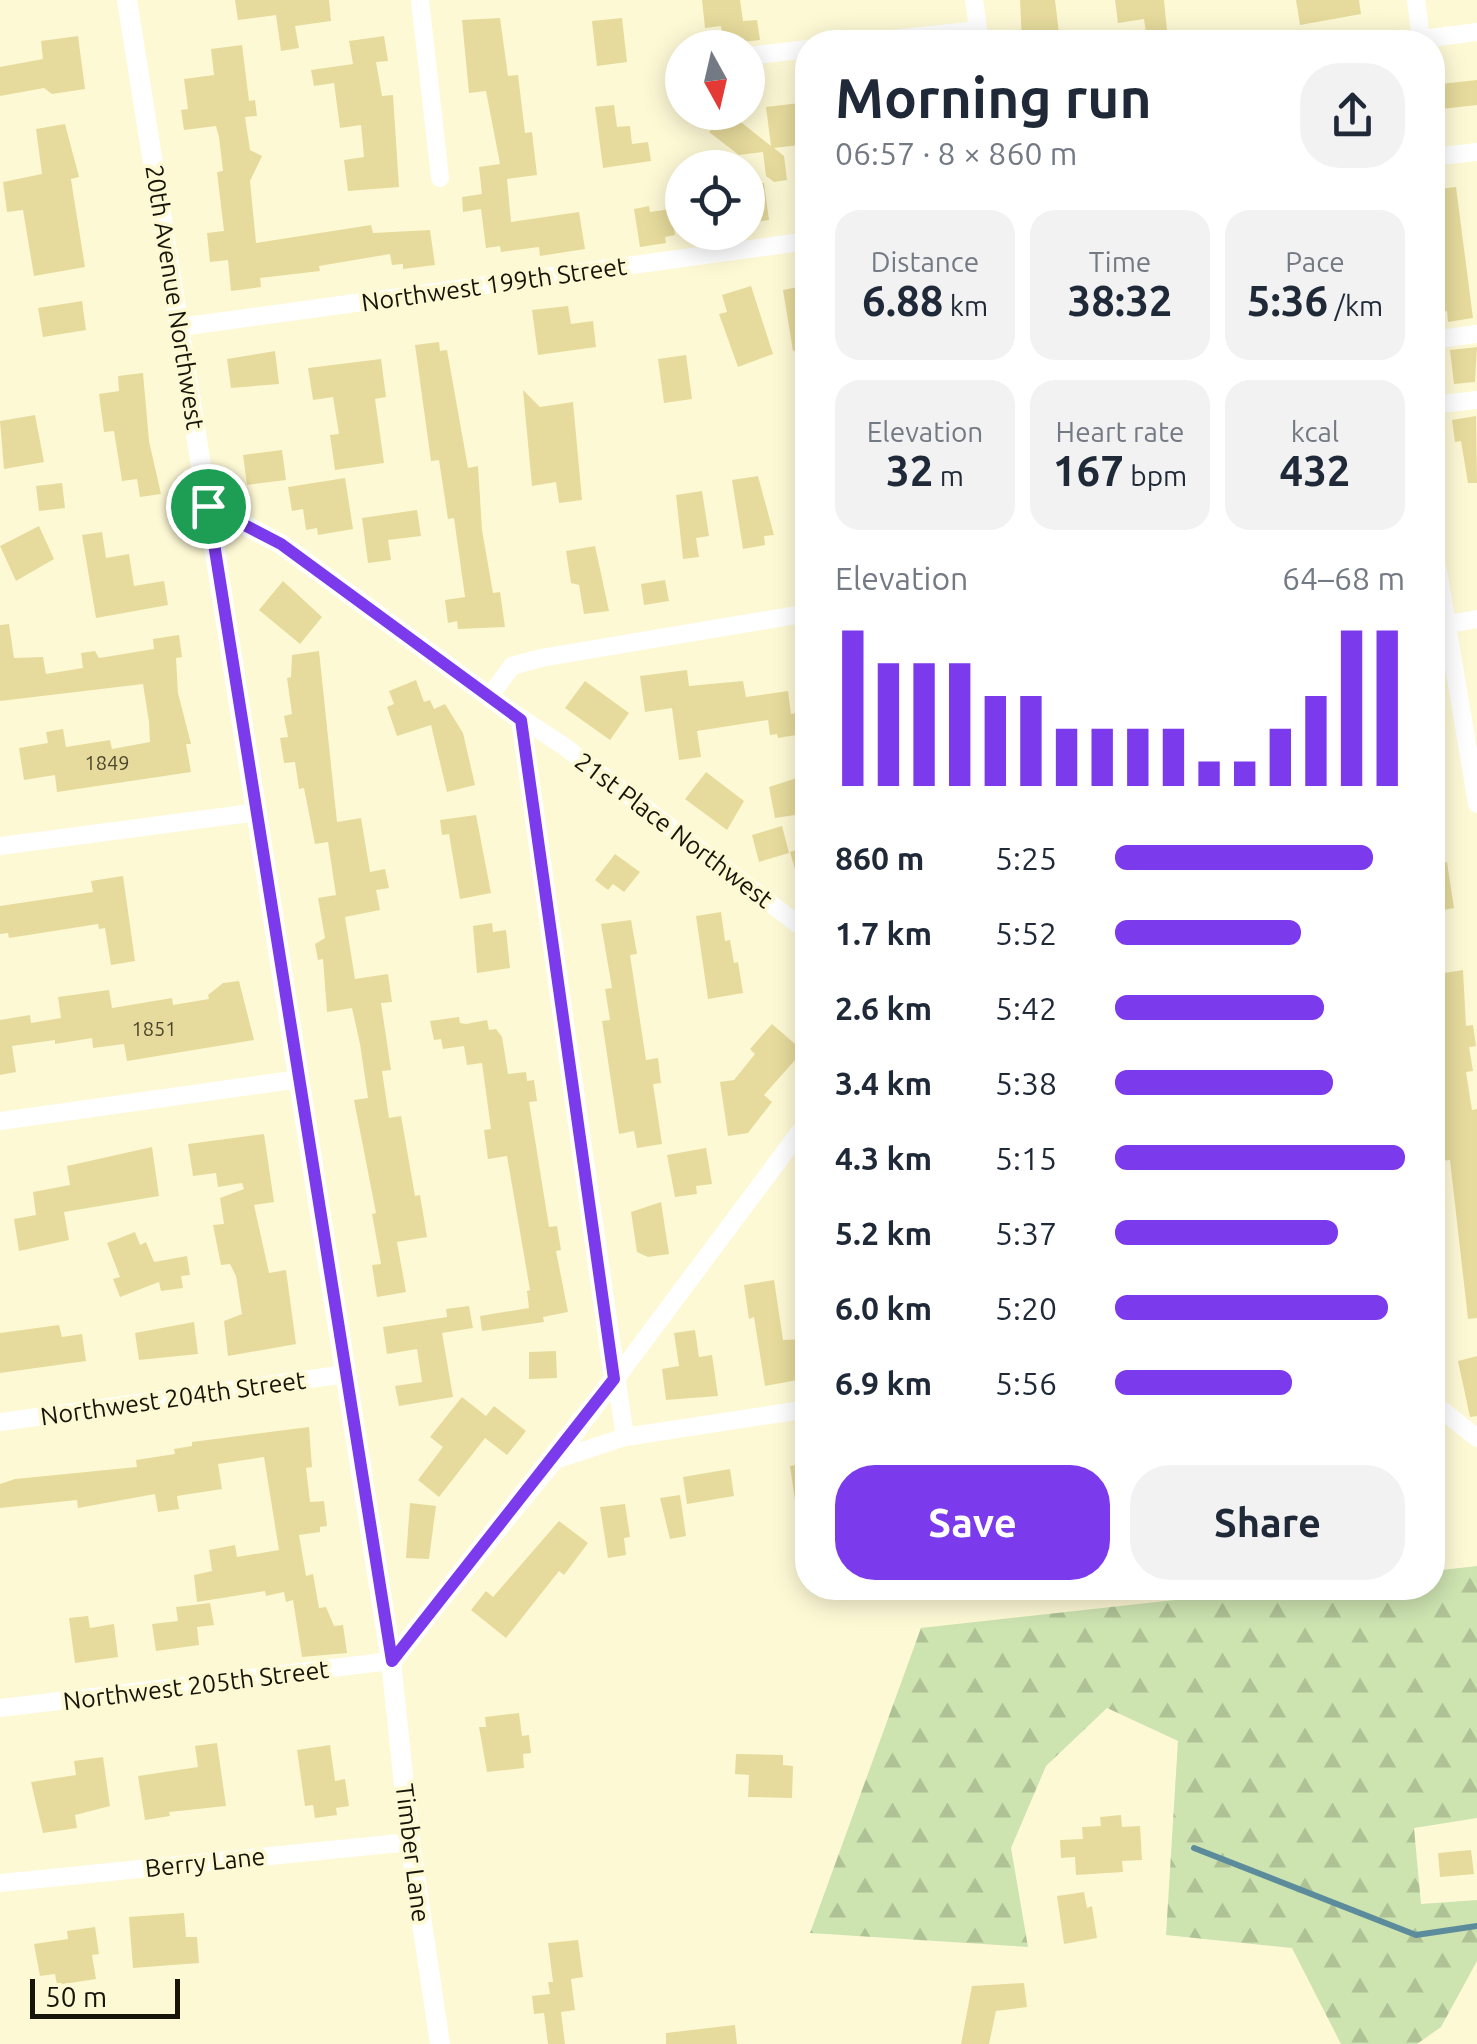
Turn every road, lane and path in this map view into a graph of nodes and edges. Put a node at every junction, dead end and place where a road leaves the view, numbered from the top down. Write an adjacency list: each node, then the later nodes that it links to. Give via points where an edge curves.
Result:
1 (127, 0): 15 (street, 20th Avenue Northwest)
2 (420, 0): 13 (street)
3 (974, 0): 5 (street)
4 (1416, 0): 6 (street)
5 (978, 30)
6 (1420, 30)
7 (1477, 32): 8 (street)
8 (1445, 36)
9 (795, 51): 10 (street)
10 (765, 54)
11 (1477, 152): 12 (street)
12 (1445, 156)
13 (440, 178)
14 (795, 244): 15 (street, Northwest 199th Street)
15 (180, 327): 20 (street, 20th Avenue Northwest)
16 (1477, 334): 17 (street)
17 (1445, 338)
18 (1477, 400): 19 (street)
19 (1445, 404)
20 (208, 506): 25 (street, 21st Place Northwest, via 281,544); 29 (street, 20th Avenue Northwest)
21 (1445, 607): 24 (street)
22 (795, 615): 25 (street, via 556,654 512,666)
23 (1477, 619): 24 (street)
24 (1448, 624): 27 (street)
25 (488, 697): 26 (street, 21st Place Northwest)
26 (521, 720): 31 (street, 21st Place Northwest); 36 (street)
27 (1471, 733): 28 (street)
28 (1477, 804)
29 (258, 812): 30 (street); 32 (street, 20th Avenue Northwest)
30 (0, 846)
31 (795, 922)
32 (300, 1079): 33 (street); 35 (street, 20th Avenue Northwest)
33 (0, 1121)
34 (795, 1138): 36 (street)
35 (346, 1374): 39 (street, Northwest 204th Street); 43 (street, 20th Avenue Northwest)
36 (614, 1379): 40 (street); 42 (street)
37 (795, 1412): 40 (street)
38 (1445, 1412): 41 (street)
39 (0, 1422)
40 (625, 1437): 42 (street)
41 (1477, 1438)
42 (555, 1460): 43 (street)
43 (392, 1661): 44 (street, Northwest 205th Street); 45 (street, Timber Lane)
44 (0, 1708)
45 (410, 1842): 46 (street, Berry Lane); 47 (street, Timber Lane)
46 (0, 1883)
47 (440, 2044)

